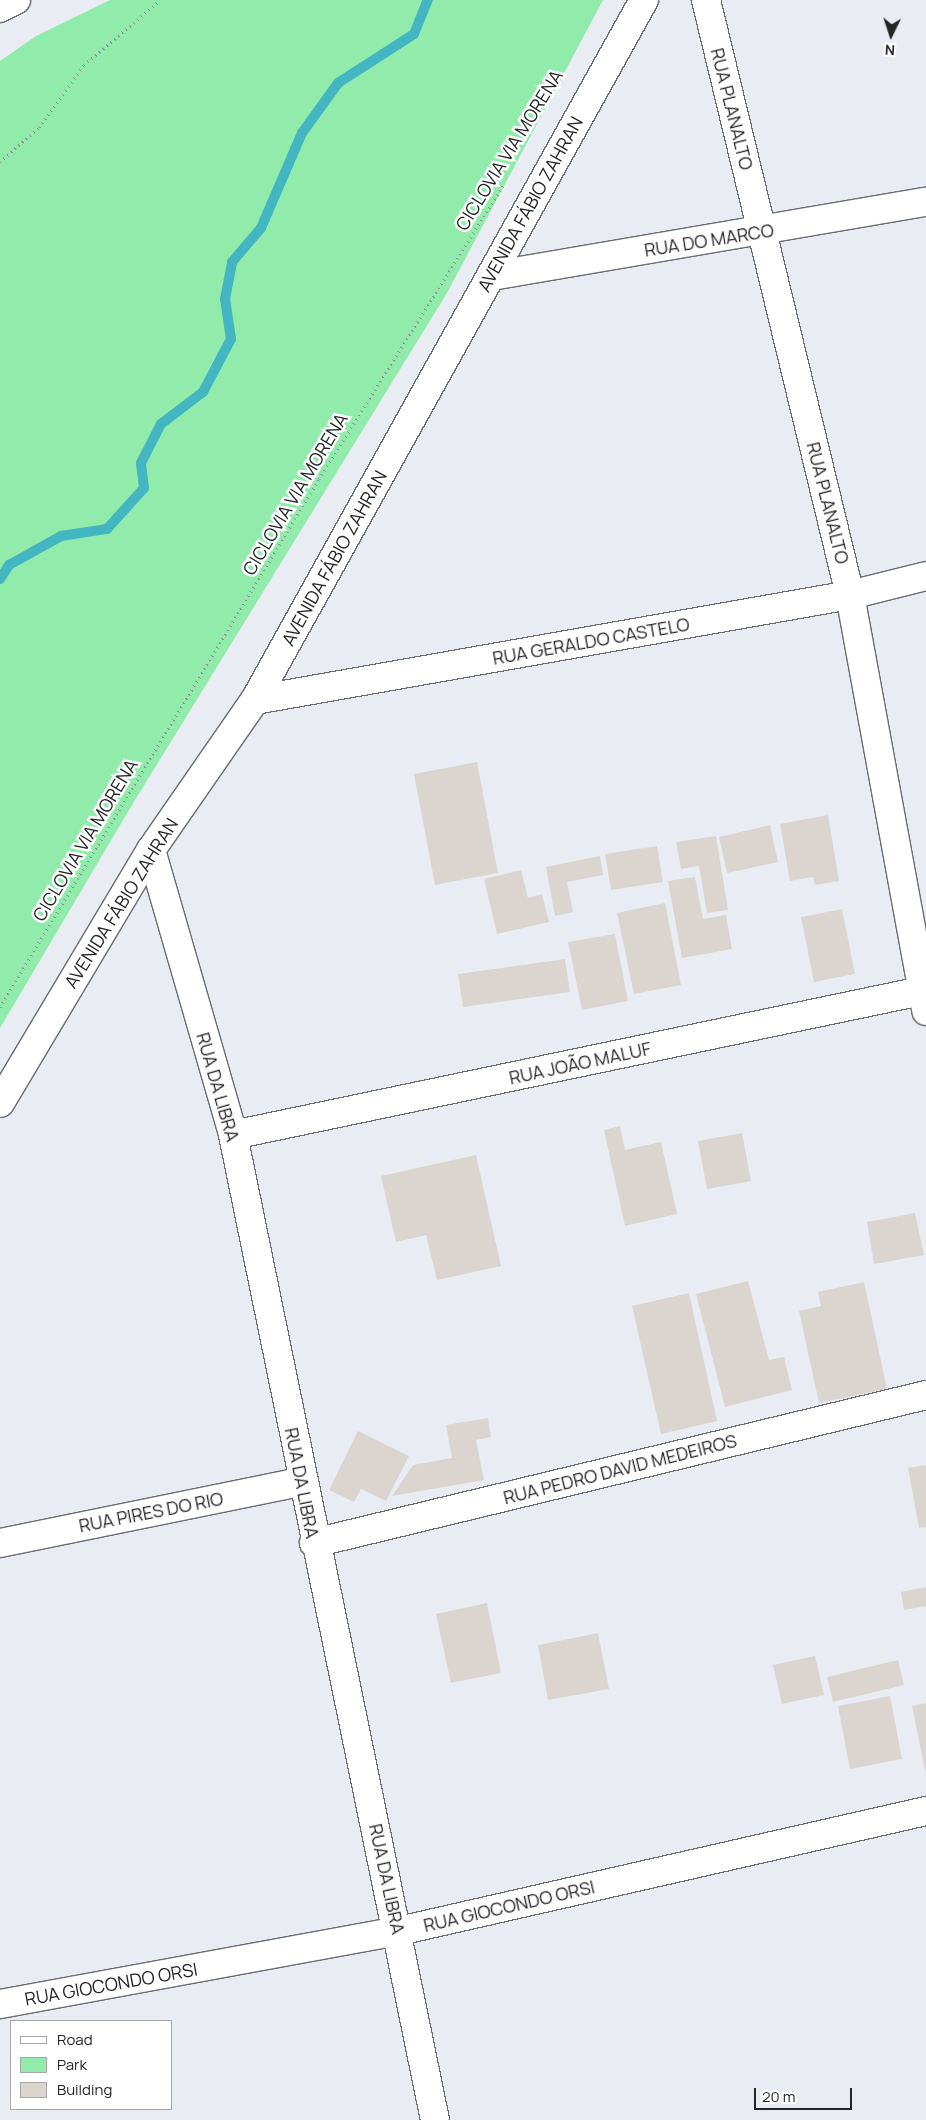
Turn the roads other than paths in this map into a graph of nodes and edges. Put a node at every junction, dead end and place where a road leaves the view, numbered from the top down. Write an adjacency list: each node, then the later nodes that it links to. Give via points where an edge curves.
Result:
1 (16, 0): 4 (street)
2 (644, 0): 7 (street, AVENIDA FÁBIO ZAHRAN)
3 (706, 0): 6 (street, RUA PLANALTO)
4 (0, 8)
5 (926, 202): 6 (street, RUA DO MARCO)
6 (762, 232): 7 (street, RUA DO MARCO); 9 (street, RUA PLANALTO)
7 (491, 276): 10 (street, AVENIDA FÁBIO ZAHRAN)
8 (926, 576): 9 (street, RUA GERALDO CASTELO)
9 (850, 595): 10 (street, RUA GERALDO CASTELO); 12 (street, RUA PLANALTO)
10 (255, 700): 11 (street, AVENIDA FÁBIO ZAHRAN)
11 (151, 850): 13 (street, AVENIDA FÁBIO ZAHRAN); 14 (street, RUA DA LIBRA)
12 (925, 997): 14 (street, RUA JOÃO MALUF)
13 (0, 1103)
14 (233, 1135): 16 (street, RUA DA LIBRA)
15 (926, 1395): 18 (street, RUA PEDRO DAVID MEDEIROS)
16 (301, 1482): 17 (street, RUA PIRES DO RIO); 18 (street, RUA DA LIBRA)
17 (0, 1543)
18 (314, 1543): 20 (street, RUA DA LIBRA)
19 (926, 1811): 20 (street, RUA GIOCONDO ORSI)
20 (399, 1931): 21 (street, RUA GIOCONDO ORSI); 22 (street, RUA DA LIBRA)
21 (0, 2004)
22 (435, 2120)

